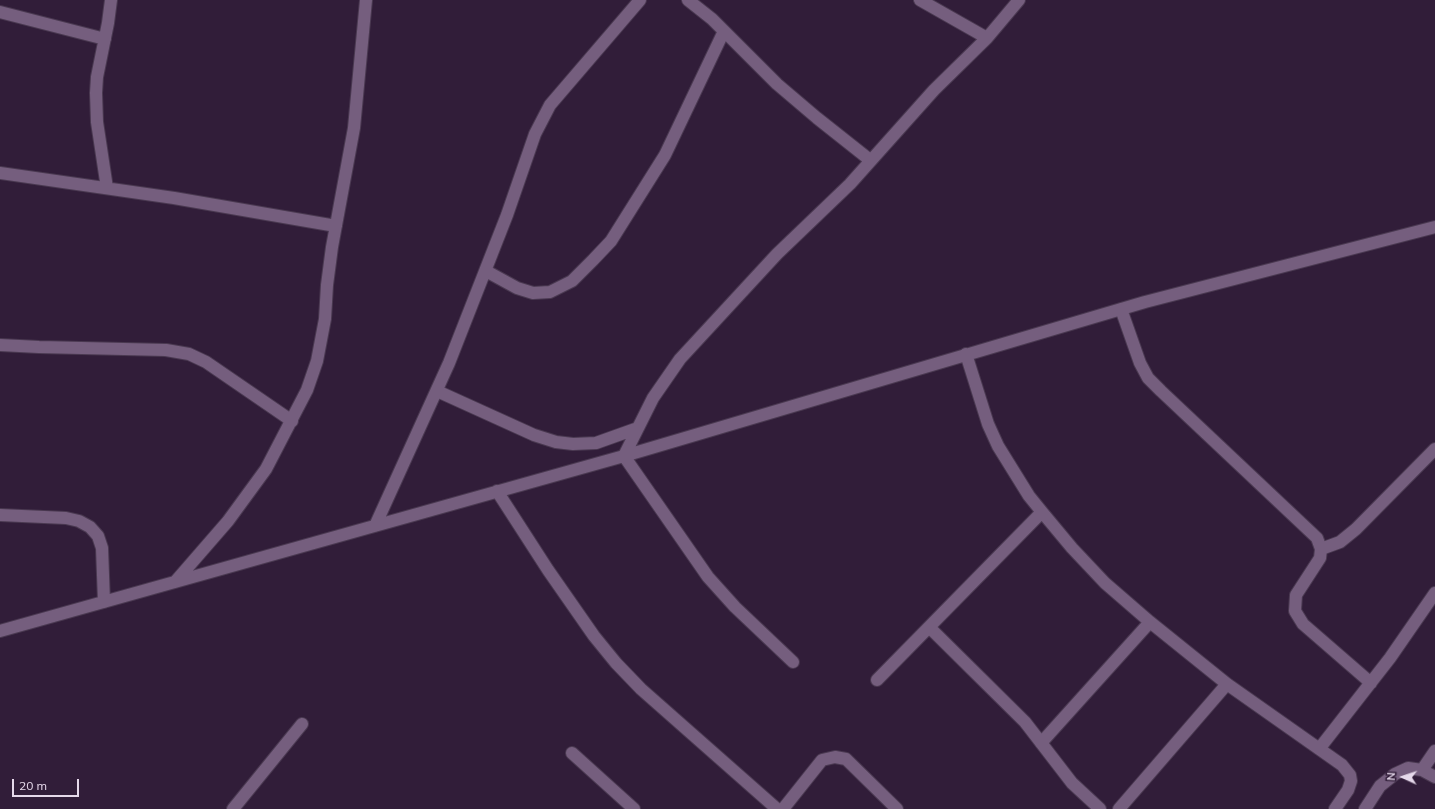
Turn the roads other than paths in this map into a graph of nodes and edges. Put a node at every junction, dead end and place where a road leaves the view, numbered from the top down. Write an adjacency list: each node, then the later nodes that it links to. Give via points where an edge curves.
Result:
1 (111, 0): 10 (street)
2 (366, 0): 14 (street, via 354,128)
3 (640, 0): 16 (street, via 550,105 536,134)
4 (688, 0): 8 (street)
5 (920, 0): 9 (street)
6 (1019, 0): 9 (street)
7 (0, 12): 10 (street)
8 (724, 31): 11 (street, via 777,84); 16 (street, via 665,155 611,242 572,281 550,292 533,293 517,288)
9 (987, 38): 11 (street, via 934,90)
10 (105, 40): 13 (street, via 96,93 97,122)
11 (870, 160): 22 (street, via 850,184 777,254 680,359 653,398)
12 (0, 173): 13 (street)
13 (107, 188): 14 (street)
14 (336, 226): 21 (street, via 327,285 325,319 317,361)
15 (1435, 227): 17 (street)
16 (486, 270): 20 (street)
17 (1121, 309): 19 (street); 29 (street, via 1148,378 1307,528 1317,538)
18 (0, 345): 21 (street, via 166,350 189,354 206,362)
19 (966, 354): 24 (street); 26 (street, via 988,424 998,446)
20 (437, 391): 22 (street, via 534,435 556,442 596,443); 28 (street)
21 (292, 421): 30 (street, via 266,468 237,510)
22 (638, 428): 24 (street)
23 (1435, 449): 29 (street, via 1356,529 1340,542)
24 (624, 456): 25 (street); 36 (street, via 708,577 734,607)
25 (497, 491): 28 (street); 49 (street, via 552,576 616,663 641,689)
26 (1042, 512): 33 (street, via 1105,583); 34 (street)
27 (0, 515): 32 (street, via 66,518 90,527 98,536 102,548)
28 (375, 526): 30 (street)
29 (1321, 548): 38 (street, via 1320,558 1296,595 1295,610 1303,624)
30 (175, 582): 32 (street)
31 (1435, 593): 38 (street)
32 (104, 602): 35 (street)
33 (1150, 622): 39 (street); 41 (street)
34 (929, 627): 37 (street); 41 (street, via 1025,722)
35 (0, 631)
36 (793, 662)
37 (877, 680)
38 (1371, 683): 42 (street)
39 (1228, 684): 42 (street); 53 (street)
40 (302, 724): 47 (street)
41 (1041, 743): 52 (street, via 1072,783)
42 (1319, 749): 54 (street, via 1342,765 1350,775 1348,790)
43 (1435, 751): 45 (street)
44 (572, 753): 48 (street)
45 (1422, 770): 46 (street); 55 (street, via 1408,768 1395,774 1380,786)
46 (1435, 777)
47 (233, 809)
48 (634, 809)
49 (777, 809)
50 (783, 809): 51 (street, via 822,760 834,757 846,759)
51 (898, 809)
52 (1100, 809)
53 (1119, 809)
54 (1335, 809)
55 (1365, 809)

